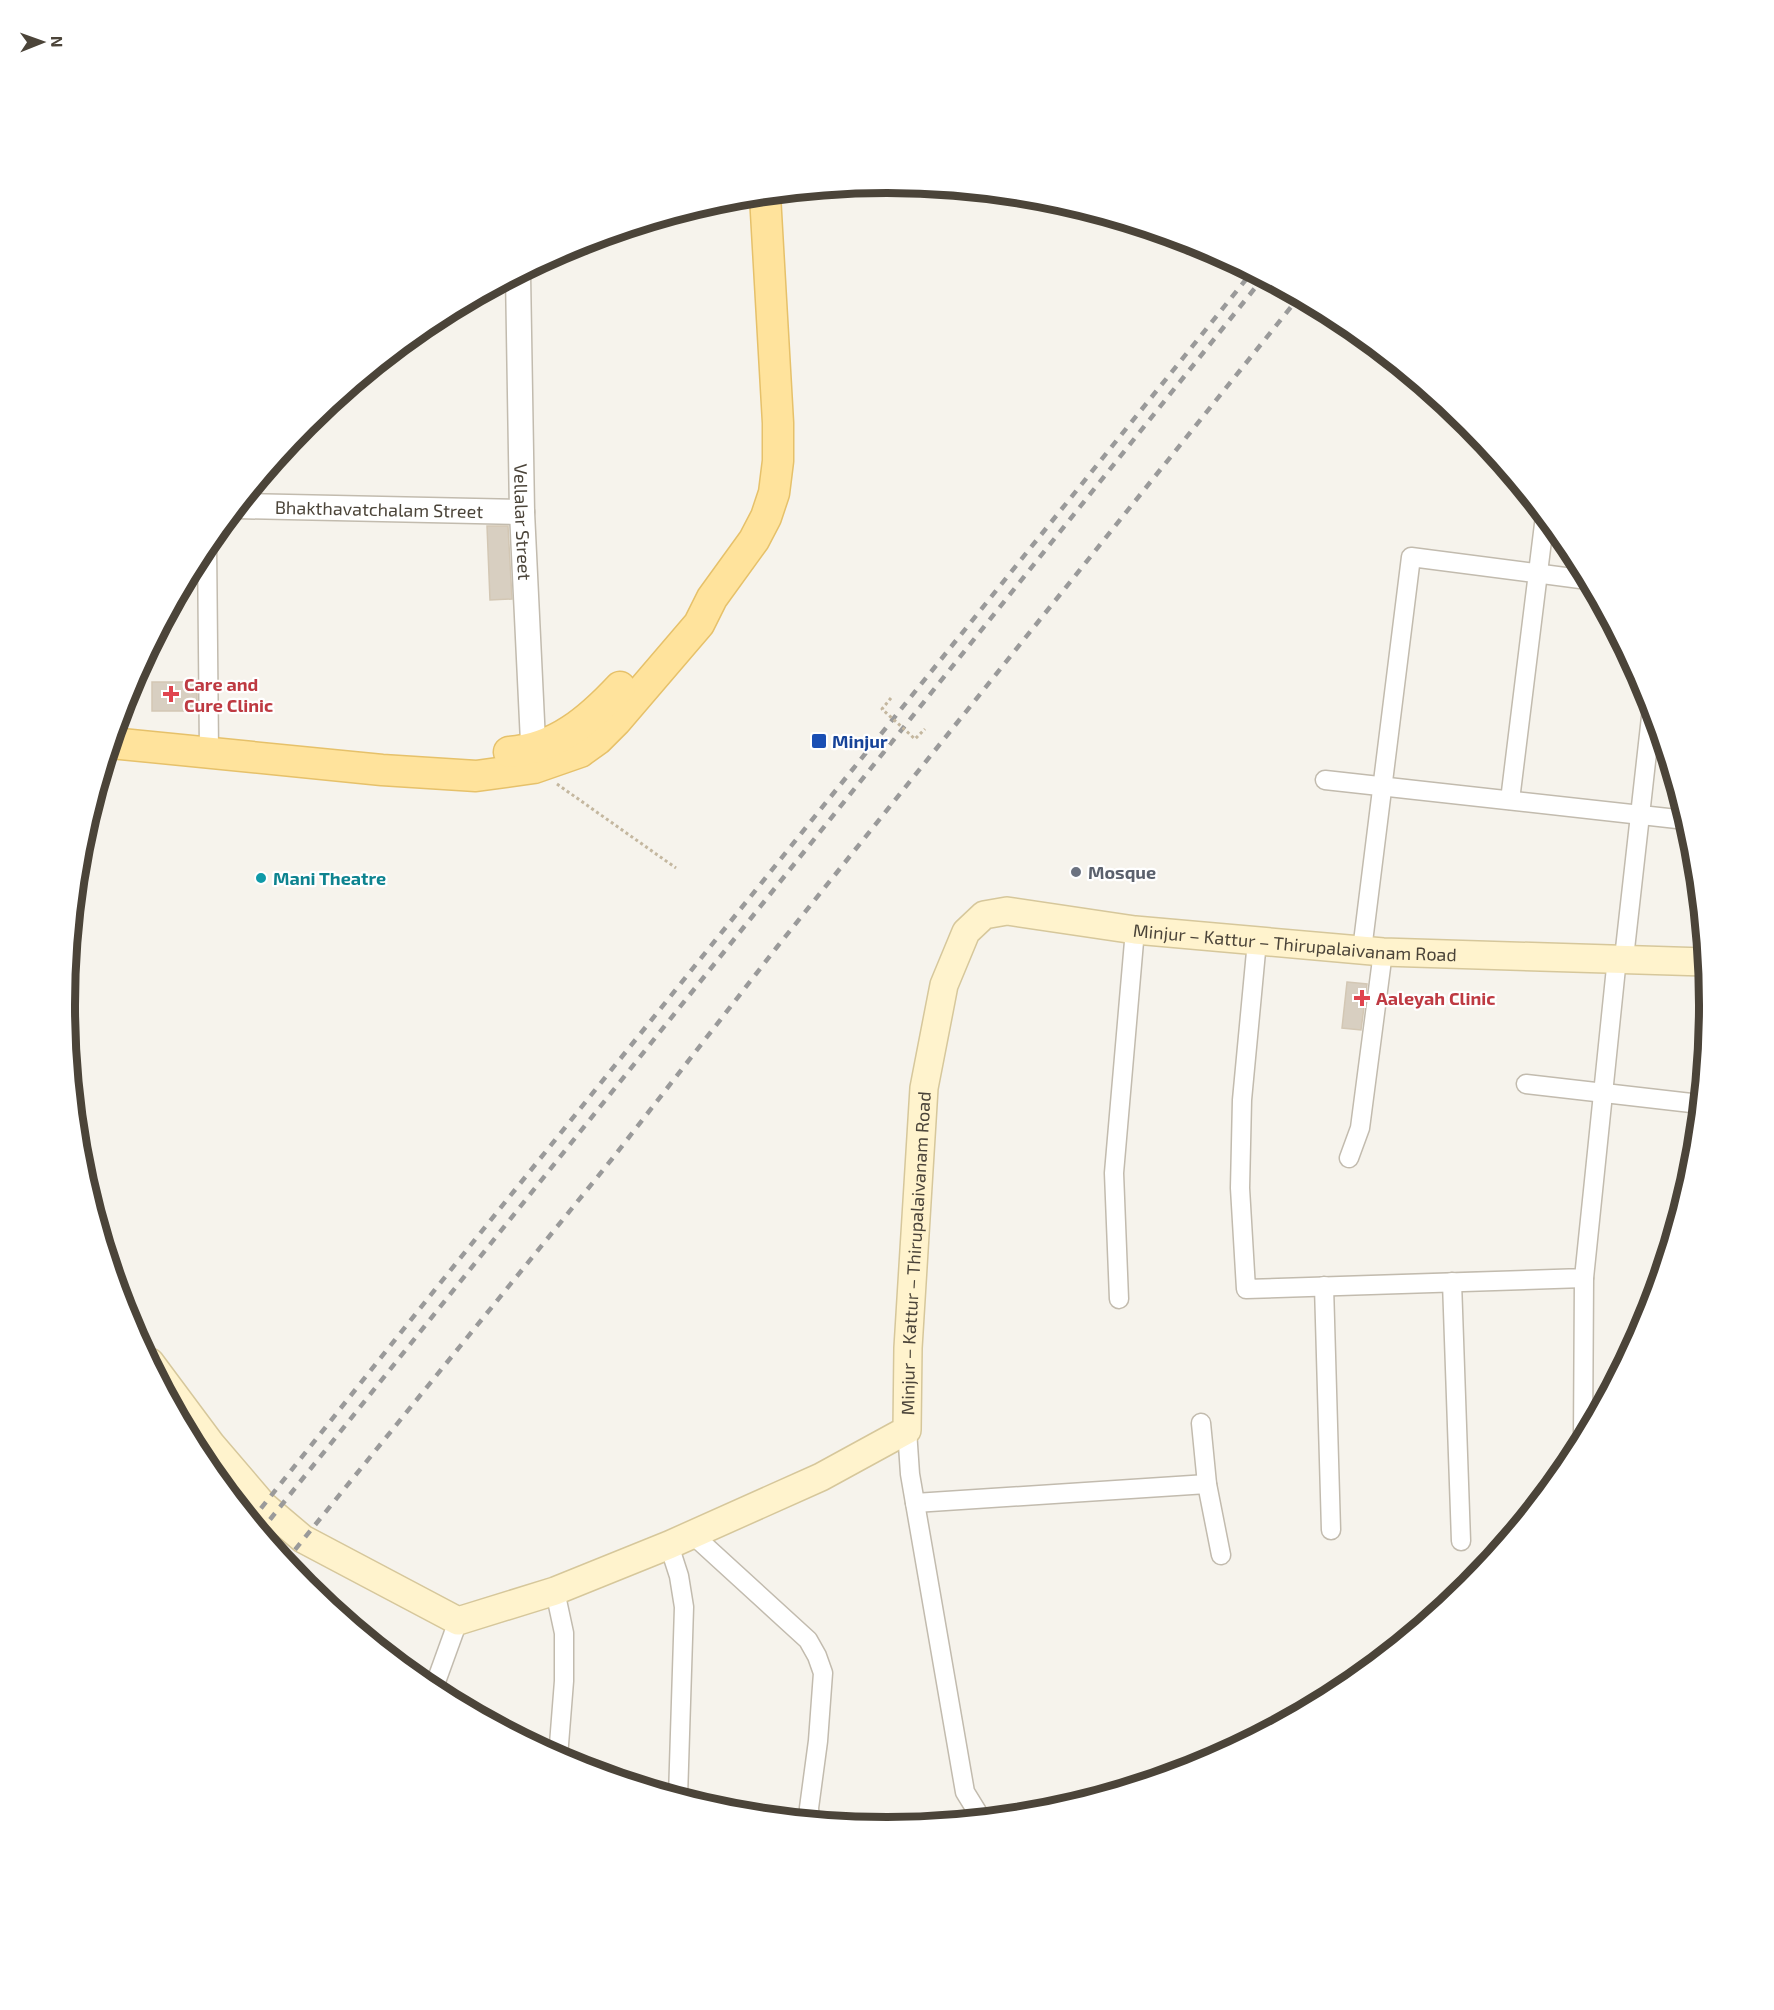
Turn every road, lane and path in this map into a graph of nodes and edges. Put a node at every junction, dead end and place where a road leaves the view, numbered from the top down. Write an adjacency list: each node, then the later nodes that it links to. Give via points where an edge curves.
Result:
1 (765, 203): 15 (main road, via 778,423 774,493 766,517 699,624 616,721 580,752)
2 (518, 282): 4 (street, Vellalar Street)
3 (247, 506): 4 (street, Bhakthavatchalam Street)
4 (522, 512): 15 (street, Vellalar Street)
5 (1543, 528): 7 (street)
6 (207, 562): 13 (street)
7 (1537, 573): 8 (street); 17 (street, via 1411,557); 18 (street)
8 (1577, 579)
9 (891, 698): 12 (path, bridge, via 882,709 915,739)
10 (125, 725): 13 (main road)
11 (1650, 728): 19 (street)
12 (925, 729)
13 (209, 742): 14 (main road); 15 (main road, via 382,770 435,774 476,776)
14 (118, 743)
15 (534, 758): 21 (path)
16 (1325, 780): 17 (street)
17 (1382, 786): 18 (street); 24 (street)
18 (1510, 800): 19 (street)
19 (1640, 814): 20 (street); 25 (street)
20 (1676, 819)
21 (676, 868)
22 (1135, 930): 23 (main road, Minjur – Kattur – Thirupalaivanam Road); 34 (street, via 1114,1173); 38 (main road, Minjur – Kattur – Thirupalaivanam Road, via 1007,911 984,915 966,932 944,985 924,1088 908,1348)
23 (1257, 941): 24 (main road, Minjur – Kattur – Thirupalaivanam Road); 33 (street, via 1242,1100 1240,1188 1246,1289)
24 (1373, 951): 25 (main road, Minjur – Kattur – Thirupalaivanam Road); 30 (street, via 1360,1128)
25 (1620, 958): 26 (main road, Minjur – Kattur – Thirupalaivanam Road); 28 (street)
26 (1697, 962)
27 (1526, 1084): 28 (street)
28 (1603, 1093): 29 (street); 31 (street)
29 (1693, 1103)
30 (1349, 1158)
31 (1584, 1278): 32 (street); 36 (street)
32 (1452, 1282): 33 (street); 43 (street)
33 (1324, 1286): 41 (street)
34 (1119, 1299)
35 (178, 1399): 46 (main road, via 264,1506 303,1539)
36 (1583, 1422)
37 (1201, 1423): 39 (street)
38 (907, 1430): 40 (street); 42 (main road, Minjur – Kattur – Thirupalaivanam Road, via 821,1477)
39 (1207, 1484): 40 (street); 44 (street)
40 (915, 1503): 50 (street, via 965,1792)
41 (1331, 1530)
42 (681, 1540): 45 (main road, Minjur – Kattur – Thirupalaivanam Road); 49 (street, via 679,1576 684,1607); 51 (street, via 808,1640 817,1656 823,1673 822,1699)
43 (1461, 1541)
44 (1221, 1555)
45 (555, 1591): 46 (main road, Minjur – Kattur – Thirupalaivanam Road); 48 (street, via 564,1633)
46 (458, 1621): 47 (street)
47 (437, 1680)
48 (559, 1747)
49 (678, 1789)
50 (977, 1812)
51 (809, 1813)

